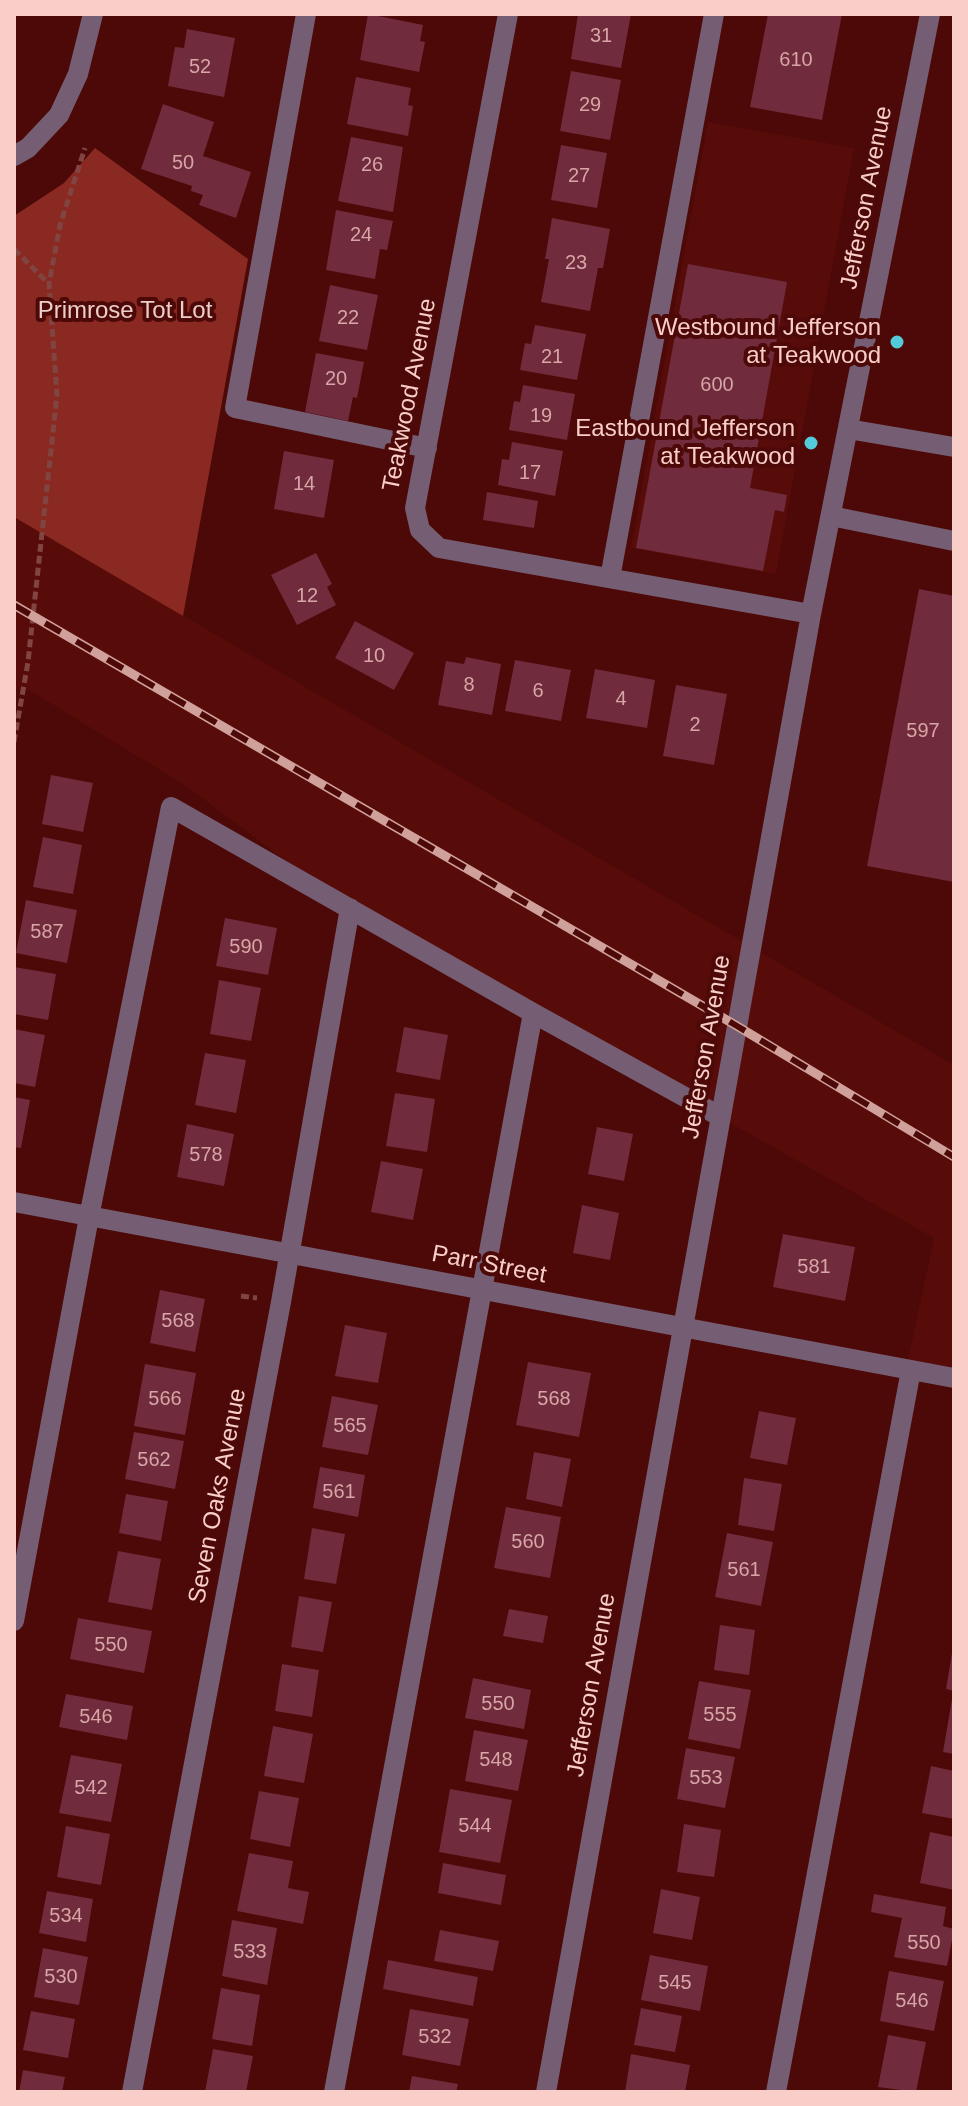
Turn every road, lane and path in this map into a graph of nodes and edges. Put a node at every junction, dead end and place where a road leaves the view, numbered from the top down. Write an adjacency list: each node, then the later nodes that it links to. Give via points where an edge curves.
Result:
1 (93, 14): 7 (street, via 78,74 59,115)
2 (306, 14): 12 (street, via 235,408)
3 (508, 14): 12 (street, Teakwood Avenue)
4 (714, 14): 15 (street)
5 (930, 14): 10 (street, Jefferson Avenue)
6 (85, 148): 9 (path, via 60,225)
7 (14, 156)
8 (14, 249): 9 (path)
9 (49, 284): 17 (path, via 57,395 28,662)
10 (848, 429): 11 (street); 13 (street, Jefferson Avenue)
11 (954, 447)
12 (427, 448): 15 (street, Teakwood Avenue, via 415,508 420,530 439,548)
13 (831, 516): 14 (street); 16 (street, Jefferson Avenue)
14 (954, 541)
15 (610, 578): 16 (street, Teakwood Avenue)
16 (811, 614): 20 (street, Jefferson Avenue)
17 (14, 742)
18 (350, 908): 19 (street); 22 (street, via 171,807); 23 (street, Seven Oaks Avenue)
19 (533, 1013): 20 (street); 24 (street)
20 (721, 1117): 25 (street, Jefferson Avenue)
21 (14, 1202): 22 (street, Parr Street)
22 (89, 1217): 23 (street, Parr Street); 28 (street)
23 (290, 1253): 24 (street, Parr Street); 29 (street, Seven Oaks Avenue)
24 (482, 1291): 25 (street, Parr Street); 30 (street)
25 (682, 1326): 26 (street, Parr Street); 31 (street, Jefferson Avenue)
26 (911, 1370): 27 (street, Parr Street); 32 (street)
27 (954, 1378)
28 (14, 1621)
29 (132, 2092)
30 (334, 2092)
31 (546, 2092)
32 (776, 2092)

